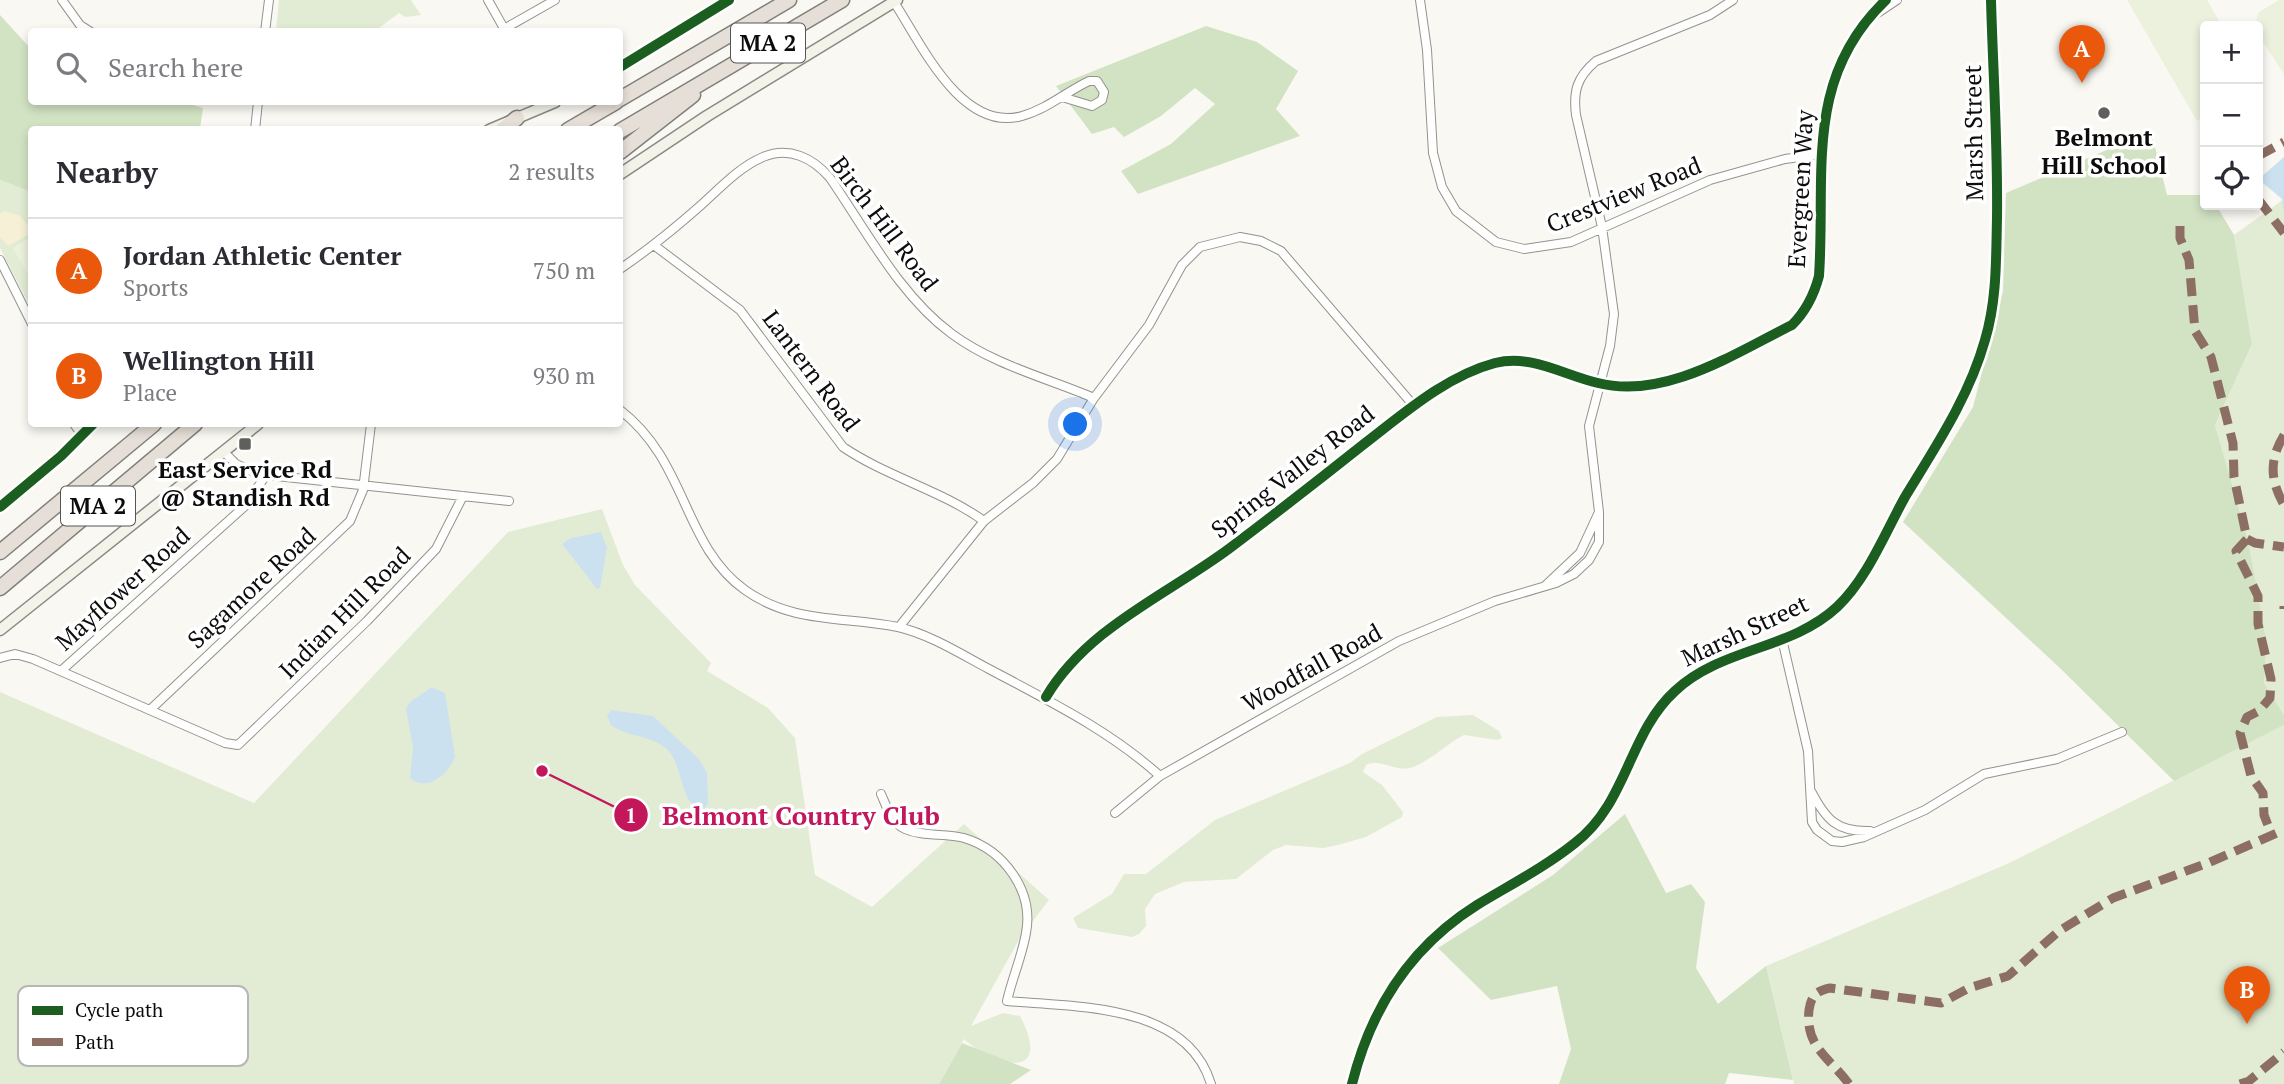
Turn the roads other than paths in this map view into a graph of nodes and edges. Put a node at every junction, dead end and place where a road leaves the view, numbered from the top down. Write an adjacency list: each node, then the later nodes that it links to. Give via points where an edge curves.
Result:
1 (62, 0): 15 (street)
2 (269, 0): 16 (street)
3 (488, 0): 17 (street)
4 (555, 0): 18 (street)
5 (729, 0): 19 (main road)
6 (789, 0): 21 (highway, MA 2)
7 (842, 0): 20 (highway, MA 2)
8 (1420, 0): 35 (street, Crestview Road, via 1433,153 1442,187 1456,211 1496,242 1524,249 1572,242)
9 (1733, 0): 35 (street, Woodfall Road, via 1710,15 1596,61 1576,84 1576,115)
10 (1886, 0): 14 (street, Evergreen Way)
11 (1897, 0): 14 (street, Evergreen Way)
12 (1991, 0): 62 (street, Marsh Street, via 1997,228 1994,292 1985,340 1946,431 1852,590 1828,615)
13 (895, 1): 22 (street, via 948,85 969,105 1006,118 1031,113); 34 (main road)
14 (1867, 20): 33 (street, Evergreen Way, via 1835,71 1825,108)
15 (85, 28)
16 (266, 28)
17 (504, 28)
18 (508, 28)
19 (623, 65)
20 (718, 73): 31 (highway, MA 2); 32 (highway)
21 (623, 97)
22 (1062, 97): 22 (street, via 1092,106 1102,100 1104,92 1101,84 1089,81)
23 (258, 105): 27 (street)
24 (548, 105): 26 (main road)
25 (609, 105): 30 (highway, MA 2)
26 (517, 118): 28 (main road); 29 (highway)
27 (255, 126)
28 (498, 126)
29 (507, 126)
30 (575, 126)
31 (623, 129)
32 (623, 150)
33 (1822, 154): 35 (street, Crestview Road, via 1710,180); 40 (street, Evergreen Way, via 1819,276 1814,294 1792,326 1701,369 1660,382)
34 (623, 172)
35 (1602, 227): 40 (street, Woodfall Road, via 1614,314)
36 (655, 246): 38 (street, Birch Hill Road); 41 (street, Birch Hill Road, via 746,167 764,156 799,155 821,167 912,296 938,323 981,351); 57 (street, Lantern Road, via 740,310 843,447)
37 (0, 260): 39 (street)
38 (623, 268)
39 (28, 316)
40 (1599, 384): 42 (street, Spring Valley Road, via 1561,370 1509,361 1468,374); 68 (street, Woodfall Road, via 1589,435 1600,537 1590,560 1569,578 1495,601 1399,641)
41 (1094, 398): 42 (street, via 1149,326 1182,265 1200,247 1240,237 1281,251); 57 (street, via 1058,459)
42 (1413, 406): 65 (street, Spring Valley Road, via 1228,550 1109,629 1077,657)
43 (623, 413): 60 (street, via 657,447 711,555 744,589 772,606 804,617)
44 (76, 427): 50 (street)
45 (90, 427): 50 (main road)
46 (150, 427): 58 (highway, MA 2)
47 (191, 427): 59 (highway, MA 2)
48 (254, 427): 51 (main road)
49 (370, 427): 53 (street, Sagamore Road)
50 (82, 435): 56 (main road)
51 (223, 451): 52 (street, via 240,467); 61 (main road)
52 (266, 475): 53 (street); 64 (street, Mayflower Road, via 245,506)
53 (364, 485): 54 (street); 66 (street, Sagamore Road, via 355,513 343,529)
54 (463, 496): 55 (street); 66 (street, Indian Hill Road, via 436,549 238,744 228,744)
55 (509, 501)
56 (0, 506)
57 (984, 522): 60 (street)
58 (0, 552)
59 (0, 588)
60 (899, 627): 65 (street)
61 (0, 630)
62 (1782, 639): 69 (street, via 1808,751); 74 (street, Marsh Street, via 1686,681 1653,717 1615,797 1595,825 1557,856 1451,922 1419,952 1382,1003)
63 (0, 658): 64 (street, via 20,654)
64 (62, 670): 66 (street)
65 (1046, 697): 68 (street, via 1122,745)
66 (151, 709)
67 (2122, 732): 72 (street, via 2057,759 1984,774 1925,810)
68 (1160, 776): 71 (street, Woodfall Road)
69 (1811, 791): 72 (street, via 1828,818 1846,831); 72 (street, via 1812,822 1824,836 1842,842)
70 (881, 794): 73 (street, via 896,824 916,832 964,838 987,848 1021,887 1026,933 1007,1001 1154,1022 1185,1042)
71 (1115, 814)
72 (1880, 830)
73 (1211, 1084)
74 (1352, 1084)

